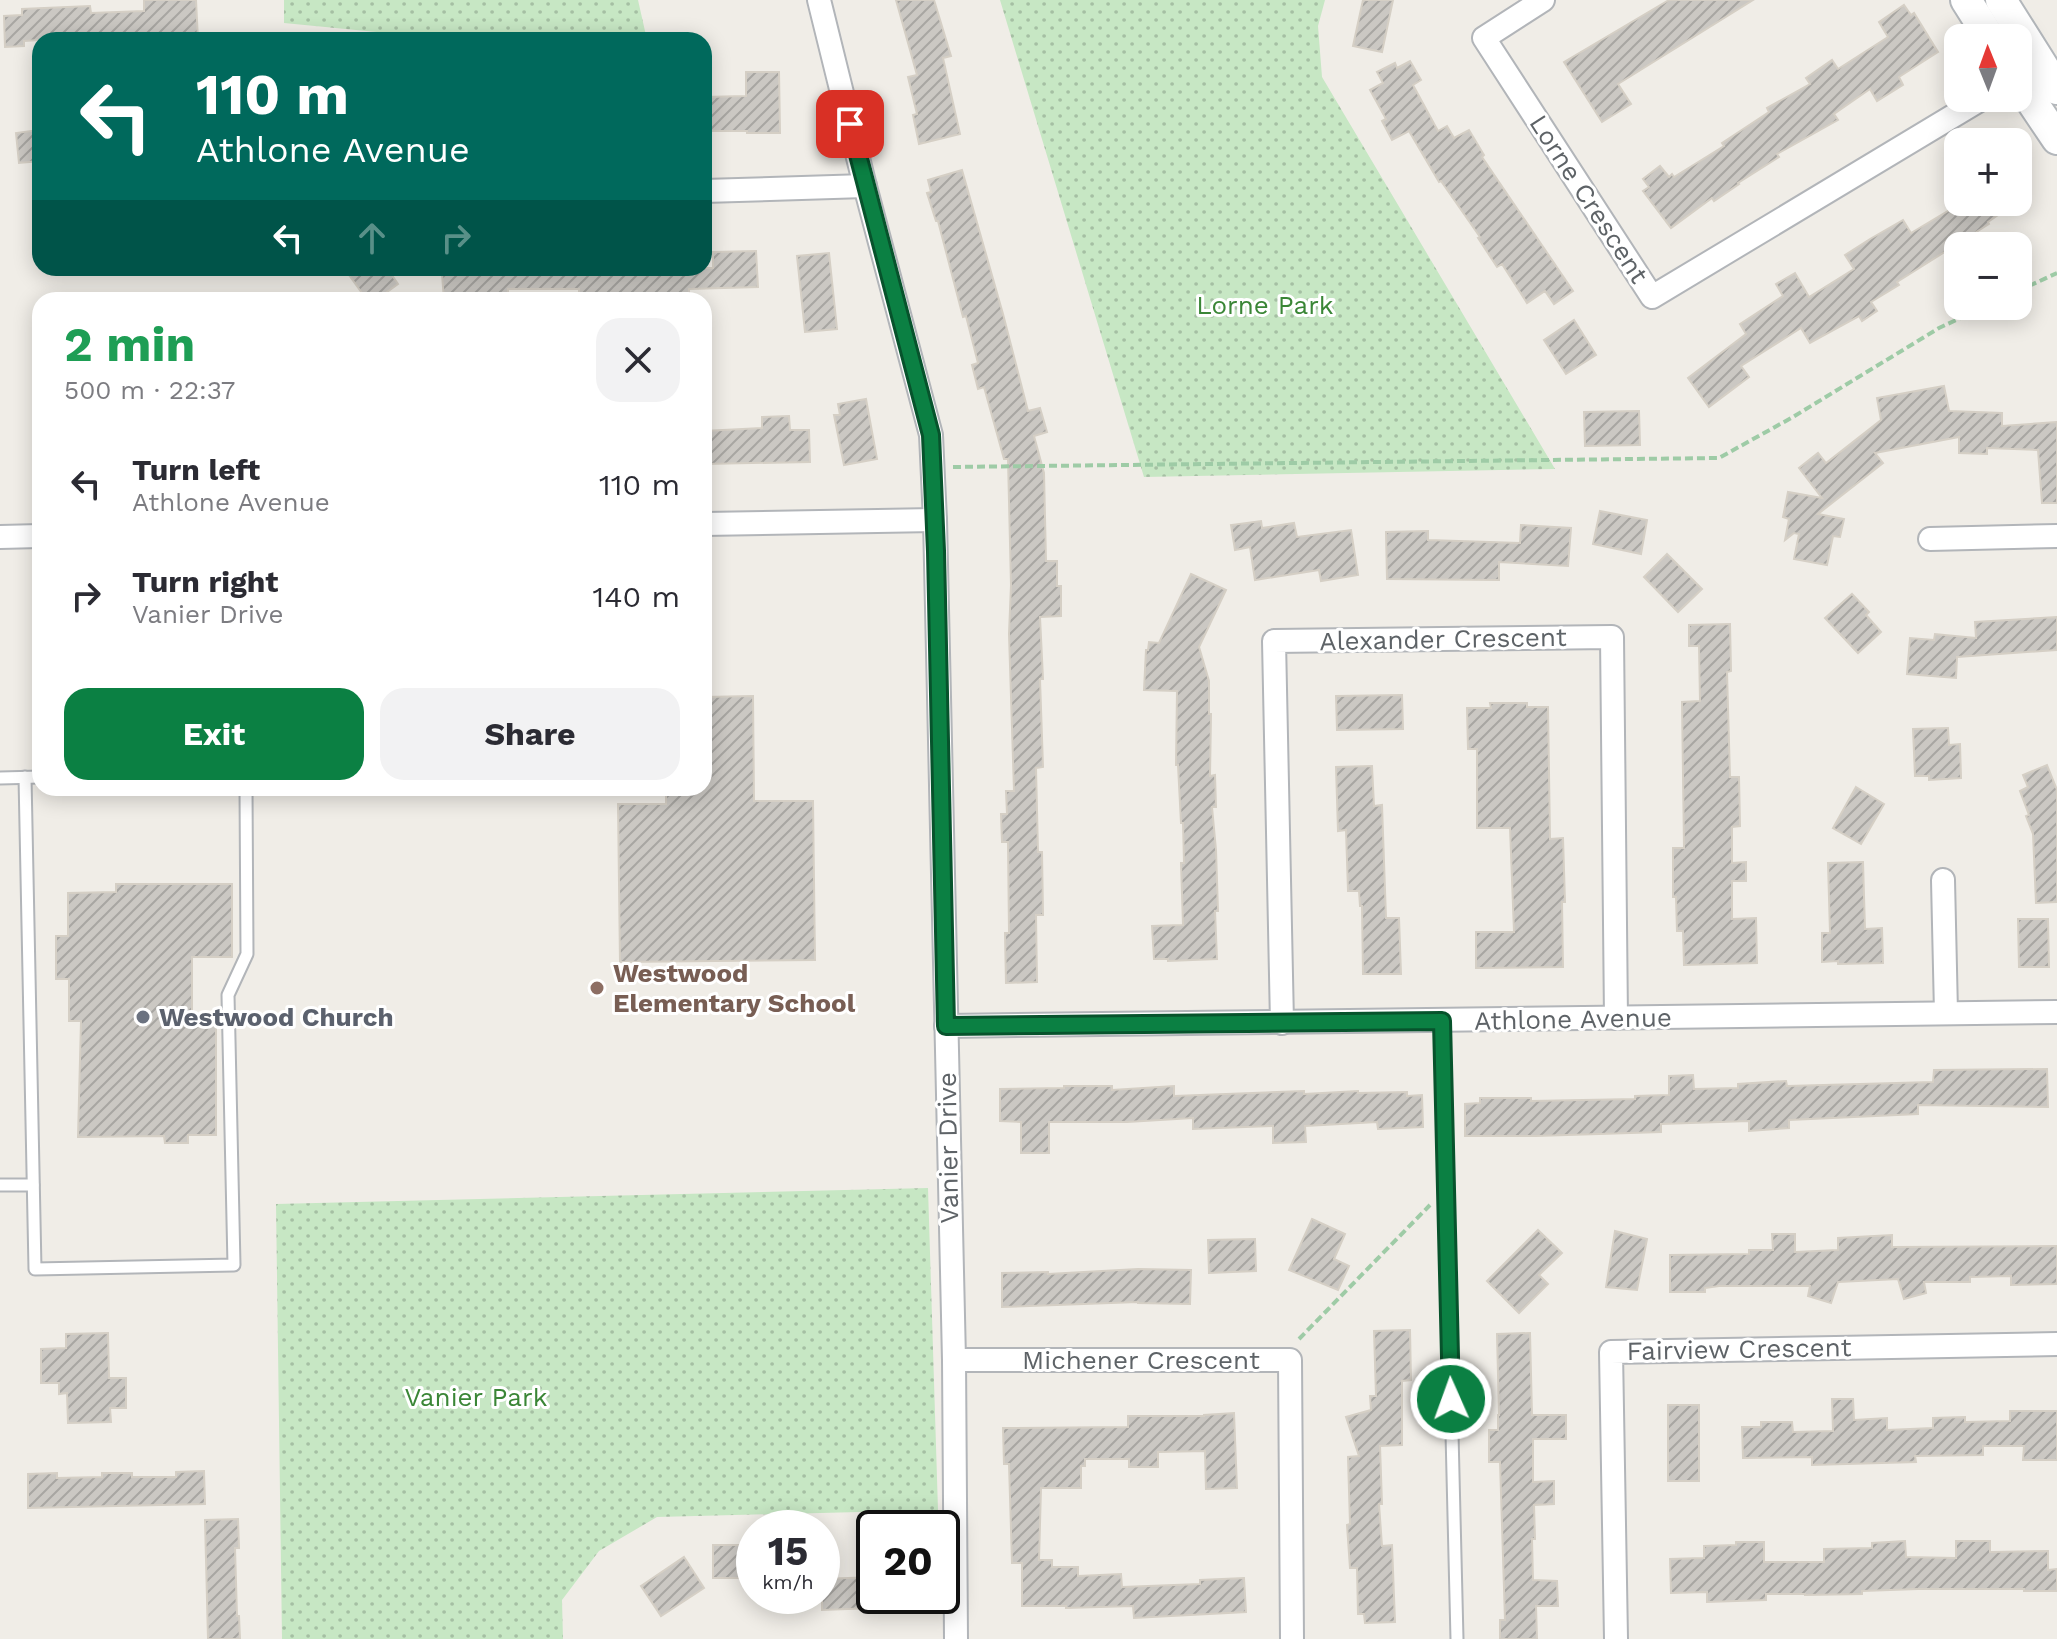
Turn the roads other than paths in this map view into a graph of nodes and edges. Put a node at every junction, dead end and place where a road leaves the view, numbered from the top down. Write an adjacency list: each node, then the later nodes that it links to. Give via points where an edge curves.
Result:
1 (819, 0): 10 (street, Vanier Drive)
2 (1543, 0): 8 (street, Lorne Crescent, via 1484,38 1652,297)
3 (1966, 0): 5 (street)
4 (2001, 0): 6 (street)
5 (1981, 24)
6 (2057, 89)
7 (2032, 102): 9 (street)
8 (1960, 112)
9 (2057, 139)
10 (865, 186): 11 (street); 12 (street, Vanier Drive, via 931,435)
11 (712, 191)
12 (935, 520): 13 (street); 28 (street, Vanier Drive)
13 (712, 524)
14 (32, 536): 16 (street)
15 (2057, 536): 17 (street)
16 (0, 537)
17 (1930, 539)
18 (25, 777): 19 (lane); 20 (lane); 30 (lane)
19 (32, 777)
20 (0, 778)
21 (246, 796): 30 (lane, via 247,954 228,995 234,1265 35,1269)
22 (1943, 880): 24 (street)
23 (2057, 1012): 24 (street, Athlone Avenue)
24 (1946, 1013): 25 (street, Athlone Avenue)
25 (1616, 1018): 26 (street, Athlone Avenue); 27 (street, Alexander Crescent, via 1612,637 1274,641)
26 (1442, 1021): 27 (street, Athlone Avenue); 35 (lane)
27 (1282, 1023): 28 (street, Athlone Avenue)
28 (946, 1026): 32 (street, Vanier Drive)
29 (0, 1185): 30 (lane)
30 (33, 1185)
31 (2057, 1344): 36 (street, Fairview Crescent, via 1611,1352)
32 (954, 1360): 33 (street, Vanier Drive); 34 (street, Michener Crescent, via 1290,1360)
33 (956, 1639)
34 (1292, 1639)
35 (1457, 1639)
36 (1616, 1639)

